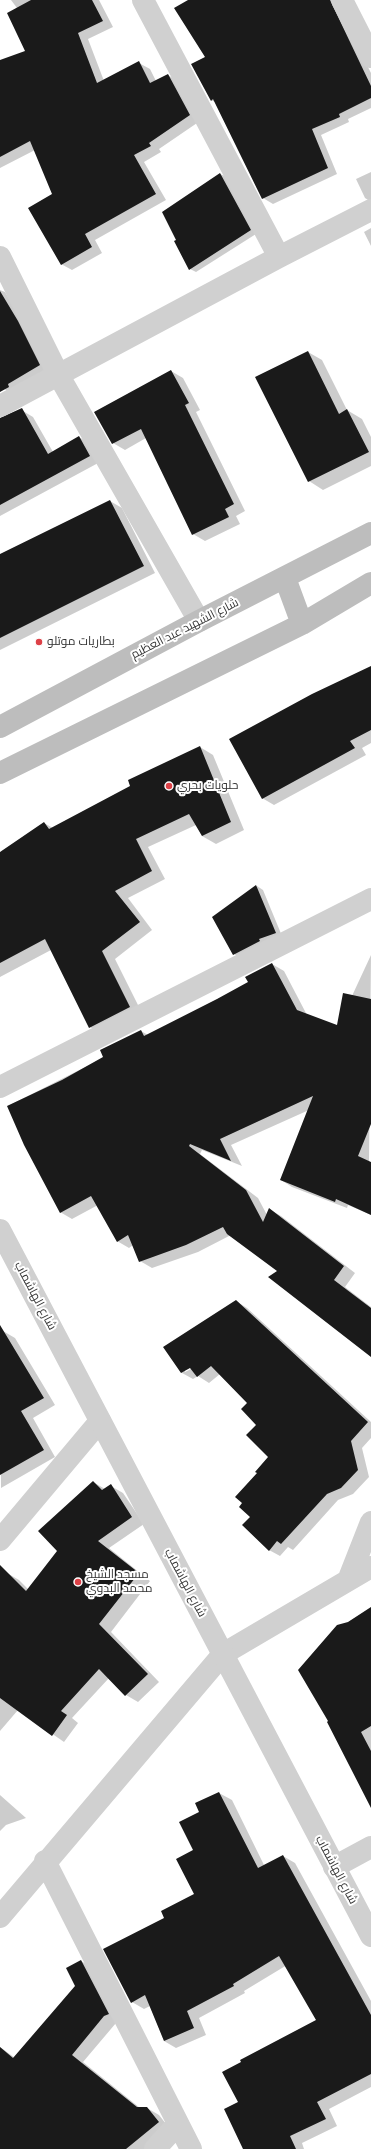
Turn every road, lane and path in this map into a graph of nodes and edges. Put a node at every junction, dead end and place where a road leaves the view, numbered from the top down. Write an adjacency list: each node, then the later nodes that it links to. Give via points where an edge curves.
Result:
1 (143, 0): 6 (street)
2 (342, 0): 3 (street)
3 (371, 57)
4 (371, 210): 6 (street)
5 (0, 257): 7 (street)
6 (279, 257): 7 (street)
7 (59, 376): 8 (street); 12 (street)
8 (0, 406)
9 (371, 533): 10 (main road, شارع الشهيد عبد العظيم)
10 (285, 578): 12 (main road, شارع الشهيد عبد العظيم); 13 (main road)
11 (371, 583): 13 (main road)
12 (199, 621): 14 (main road, شارع الشهيد عبد العظيم)
13 (302, 624): 15 (main road)
14 (0, 727)
15 (0, 773)
16 (371, 899): 17 (street)
17 (0, 1087)
18 (0, 1230): 19 (street, شارع الهاشماب)
19 (100, 1420): 21 (street); 24 (street, شارع الهاشماب)
20 (371, 1522): 23 (street)
21 (0, 1540)
22 (371, 1567): 23 (street)
23 (349, 1578): 24 (street)
24 (223, 1654): 26 (street); 27 (street, شارع الهاشماب)
25 (371, 1847): 27 (street)
26 (45, 1862): 28 (street); 30 (street)
27 (334, 1867): 29 (street, شارع الهاشماب)
28 (0, 1917)
29 (371, 1936)
30 (178, 2124): 31 (street); 32 (street)
31 (155, 2149)
32 (191, 2149)

